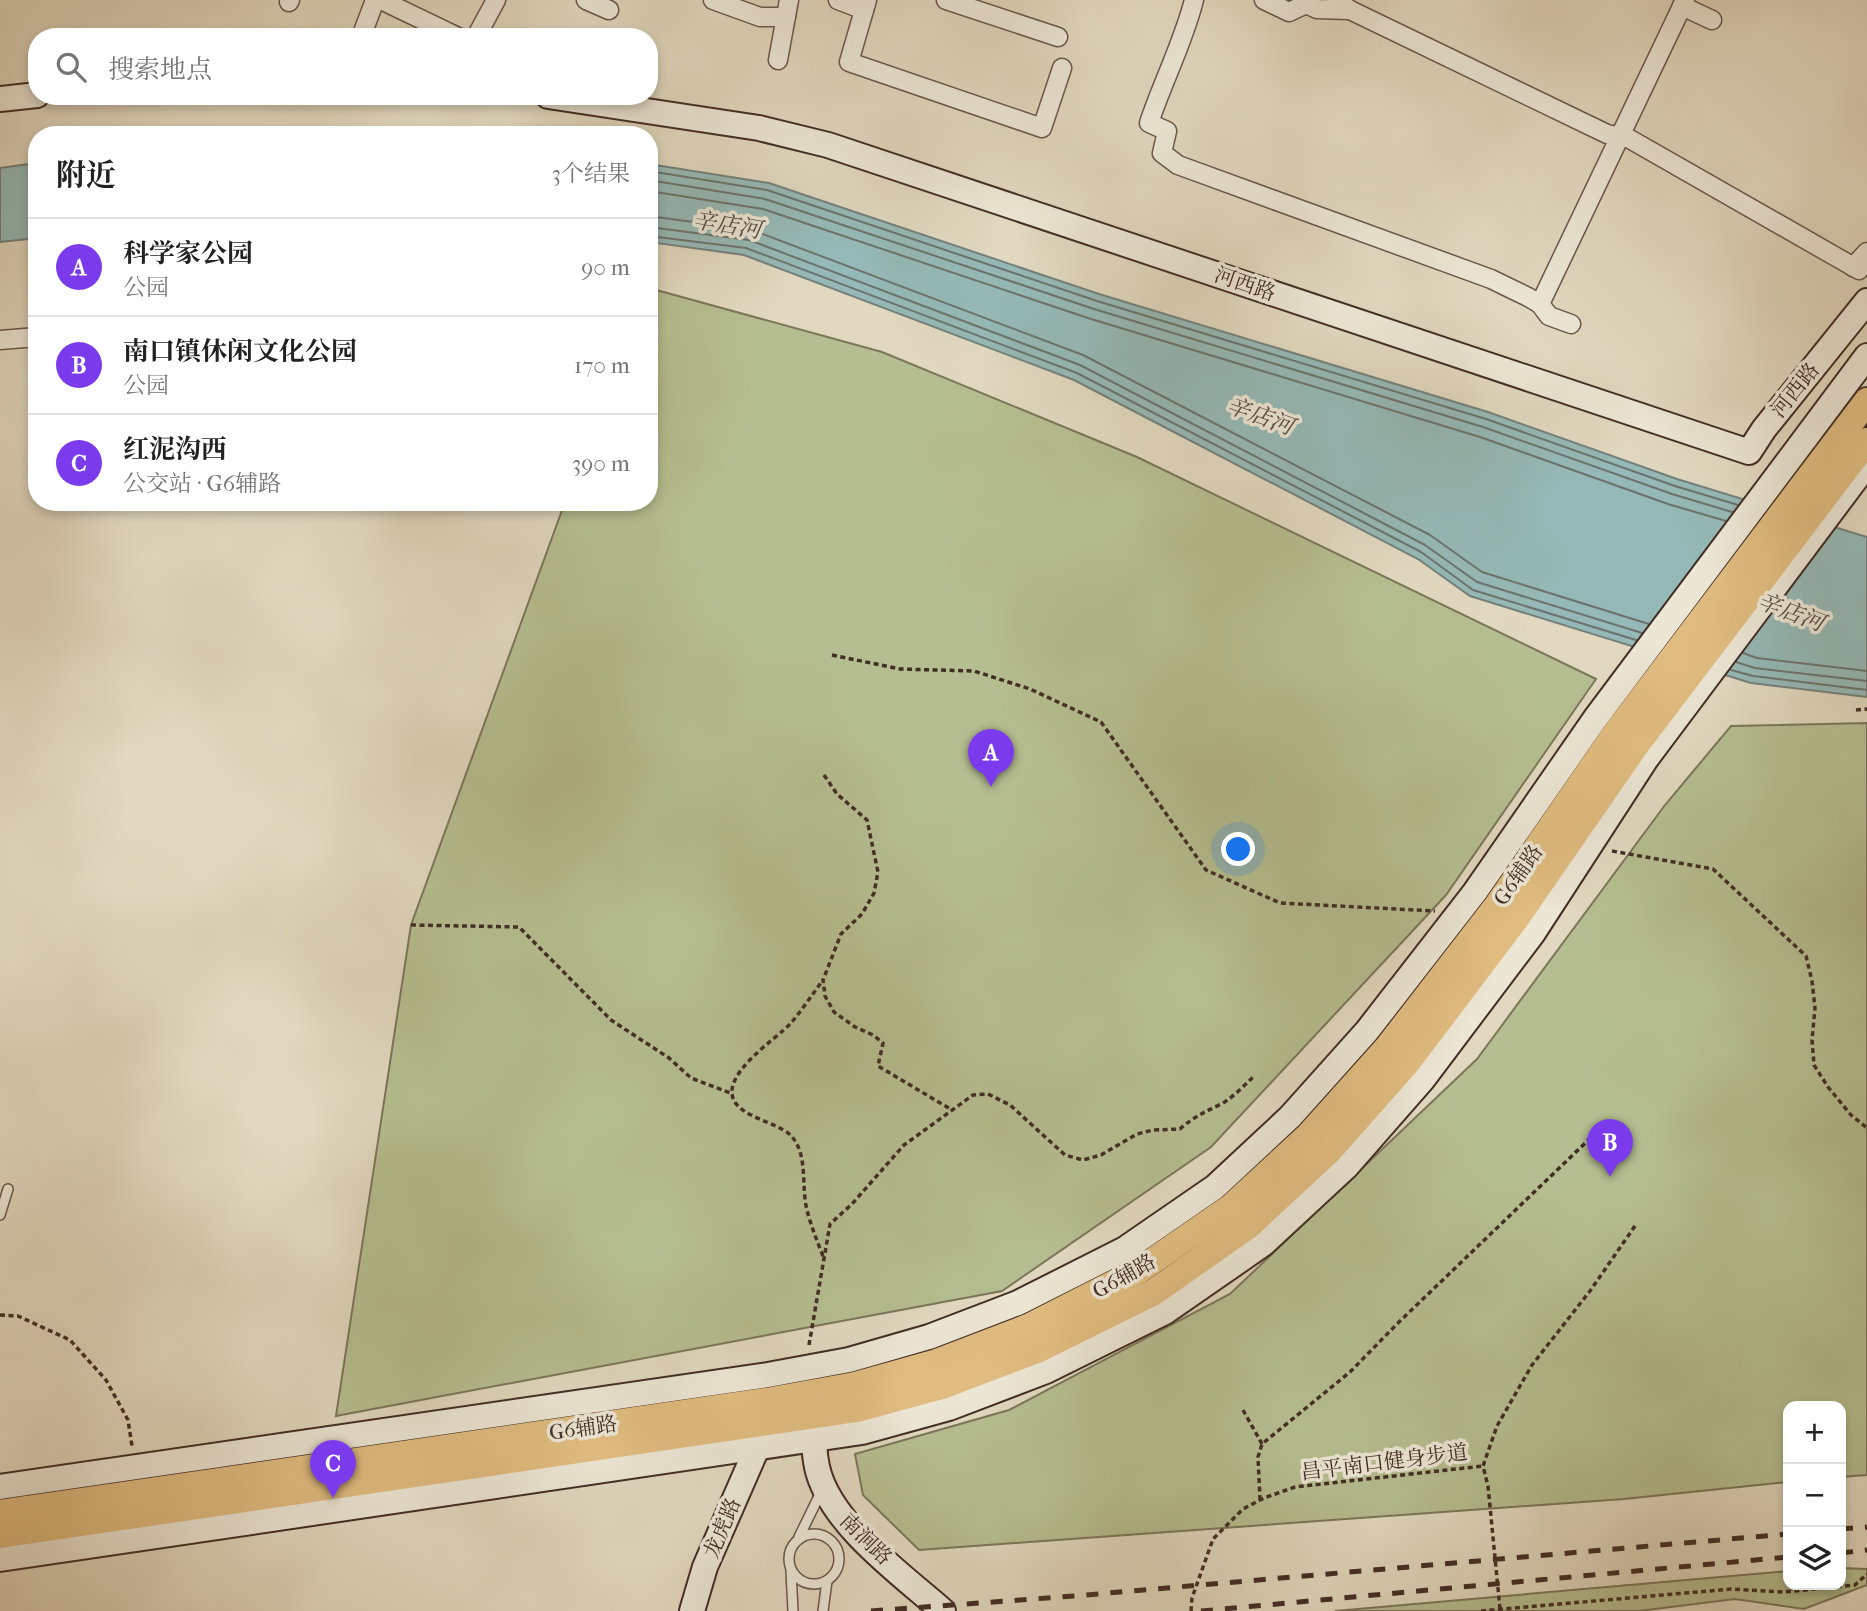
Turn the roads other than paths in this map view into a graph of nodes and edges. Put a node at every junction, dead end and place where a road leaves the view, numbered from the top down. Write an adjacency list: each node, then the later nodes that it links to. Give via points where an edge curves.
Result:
1 (375, 0): 16 (street)
2 (381, 0): 17 (street)
3 (496, 0): 18 (street)
4 (586, 0): 14 (street)
5 (713, 0): 13 (street, via 760,17)
6 (838, 0): 12 (street)
7 (946, 0): 19 (street)
8 (1194, 0): 28 (street, via 1149,123 1167,131 1162,153 1178,165 1491,279)
9 (1264, 0): 10 (street, via 1289,12 1306,4 1317,9)
10 (1347, 3): 25 (street)
11 (1683, 3): 15 (street); 25 (street)
12 (865, 5): 21 (street, via 849,62 1042,128)
13 (787, 8): 20 (street)
14 (609, 10)
15 (1712, 20)
16 (364, 28)
17 (439, 28)
18 (481, 28)
19 (1058, 37)
20 (778, 60)
21 (1062, 68)
22 (28, 96): 23 (street)
23 (0, 100)
24 (607, 105): 27 (street, 河西路, via 759,128 828,145 1749,452)
25 (1620, 137): 26 (street, via 1856,268); 28 (street)
26 (1867, 253)
27 (1867, 301)
28 (1540, 304): 29 (street, via 1549,316)
29 (1571, 324)
30 (28, 338): 31 (street)
31 (0, 340)
32 (1867, 356): 37 (street, via 1794,450)
33 (1867, 401): 36 (main road, G6辅路)
34 (1867, 441): 36 (main road, G6辅路)
35 (1867, 464): 36 (street, G6辅路)
36 (1833, 480): 37 (main road, G6辅路); 37 (street)
37 (1623, 740): 40 (street, G6辅路, via 1459,912 1367,1031 1290,1116 1215,1187 1125,1249 1018,1303 929,1337 849,1360); 40 (main road, G6辅路, via 1387,1048 1309,1135 1231,1207 1138,1271 1028,1326); 40 (street, G6辅路, via 1589,847 1533,933 1423,1079 1346,1167 1263,1244 1165,1312 1046,1371 948,1408 862,1432)
38 (8, 1189): 39 (lane)
39 (0, 1215)
40 (810, 1404): 41 (street, G6辅路); 42 (street, 南涧路, via 817,1468); 43 (street, G6辅路, via 136,1467); 44 (main road, G6辅路); 46 (main road, G6辅路)
41 (757, 1448): 49 (street, G6辅路); 52 (street, 龙虎路, via 705,1567)
42 (824, 1485): 45 (street, 南涧路, via 832,1504); 47 (lane)
43 (0, 1487)
44 (0, 1513)
45 (854, 1531): 48 (lane); 55 (street, 南涧路)
46 (0, 1535)
47 (799, 1538): 48 (lane, via 824,1535); 50 (lane, via 789,1552)
48 (839, 1553): 51 (lane, via 838,1569)
49 (0, 1559)
50 (791, 1569): 51 (lane, via 802,1581); 53 (lane)
51 (827, 1581): 54 (lane)
52 (692, 1611)
53 (793, 1611)
54 (823, 1611)
55 (943, 1611)

